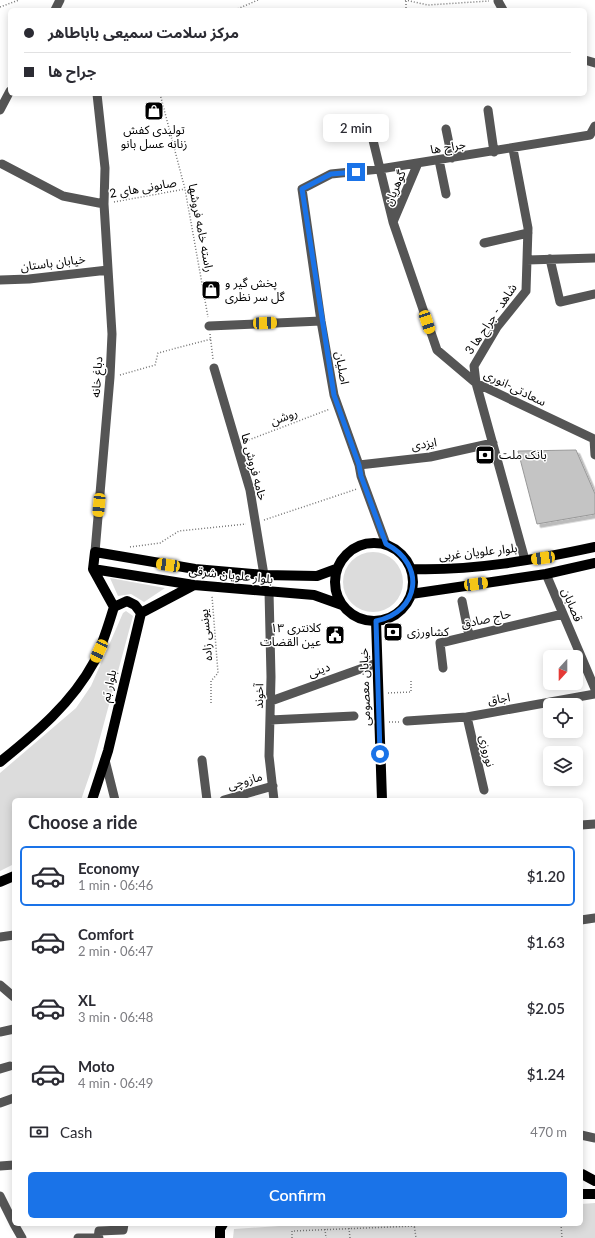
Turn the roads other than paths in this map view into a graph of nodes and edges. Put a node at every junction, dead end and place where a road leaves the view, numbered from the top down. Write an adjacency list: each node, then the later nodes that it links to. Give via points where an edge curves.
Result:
1 (8, 95): 3 (street)
2 (97, 96): 17 (street, دباغ خانه, via 105,168)
3 (0, 110)
4 (488, 110): 9 (street)
5 (595, 126): 8 (street, جراح ها, via 590,135)
6 (370, 128): 14 (street, سعادتی-انوری)
7 (446, 129): 10 (street)
8 (513, 149): 9 (street, جراح ها); 19 (street, شاهد - جراح ها 3)
9 (494, 152): 10 (street, جراح ها)
10 (452, 158): 11 (street, جراح ها)
11 (439, 160): 12 (street, جراح ها); 16 (street)
12 (418, 163): 14 (street, جراح ها); 18 (street, گوهریان)
13 (2, 164): 17 (street, via 63,196)
14 (380, 169): 15 (street, جراح ها, via 331,174); 18 (street, سعادتی-انوری)
15 (302, 189): 27 (street, اصلیان)
16 (446, 194)
17 (104, 204): 24 (street, دباغ خانه)
18 (393, 222): 30 (street, سعادتی-انوری, via 437,350)
19 (528, 233): 20 (street); 23 (street, شاهد - جراح ها 3)
20 (484, 243)
21 (595, 258): 22 (street)
22 (550, 259): 23 (street); 26 (street, via 560,302)
23 (527, 260): 30 (street, شاهد - جراح ها 3, via 526,291 497,327 474,366)
24 (108, 270): 25 (street, خیابان باستان); 36 (street, دباغ خانه, via 112,334)
25 (0, 280)
26 (595, 294)
27 (321, 321): 28 (street); 33 (street, اصلیان, via 334,395)
28 (209, 326)
29 (214, 368): 43 (street, خامه فروش ها, via 250,490)
30 (476, 384): 31 (street, شاهد - جراح ها 3); 32 (street, سعادتی-انوری, via 594,439)
31 (493, 443): 33 (street, ایزدی, via 430,456); 37 (street, شاهد - جراح ها 3)
32 (595, 455)
33 (359, 465): 34 (street, اصلیان, via 364,487)
34 (386, 544): 40 (main road, via 361,544 346,554); 41 (main road, via 406,558)
35 (595, 546): 37 (main road, بلوار علویان غربی)
36 (95, 552): 39 (main road); 43 (main road, بلوار علویان شرقی, via 195,569)
37 (525, 560): 41 (main road, بلوار علویان غربی, via 434,570)
38 (595, 563): 42 (main road)
39 (93, 569): 44 (main road, بلوار علویان شرقی); 49 (main road)
40 (336, 569): 43 (main road, بلوار علویان شرقی, via 317,576); 48 (main road, via 334,582 336,594)
41 (411, 569): 46 (main road)
42 (546, 574): 46 (main road); 51 (street, قصابان)
43 (264, 575)
44 (194, 585): 45 (main road, بلوار علویان شرقی); 50 (main road)
45 (269, 591): 48 (main road, بلوار علویان شرقی, via 314,595); 59 (street, آخوند)
46 (411, 594): 52 (main road, via 406,605 397,614)
47 (462, 601): 53 (street)
48 (342, 605): 52 (main road, via 350,614)
49 (114, 607): 50 (main road, via 130,602); 66 (main road, بلوار بَم, via 104,640 83,680 65,704 38,731)
50 (141, 613): 64 (main road, بلوار بَم)
51 (563, 614): 53 (street, حاج صادق); 56 (street, قصابان)
52 (376, 621): 54 (main road, خیابان معصومی)
53 (469, 636): 55 (street, حاج صادق, via 440,642)
54 (377, 663): 59 (street, دینی); 74 (main road, خیابان معصومی)
55 (442, 668)
56 (592, 675): 57 (street, قصابان)
57 (595, 689)
58 (595, 694): 61 (street, اجاق)
59 (271, 701): 62 (street, آخوند)
60 (354, 716): 62 (street)
61 (467, 717): 63 (street, اجاق); 68 (street, نوروزی)
62 (270, 720): 67 (street, آخوند, via 269,756)
63 (407, 721)
64 (105, 760): 69 (main road, بلوار بَم); 70 (street)
65 (202, 760): 71 (street)
66 (0, 762)
67 (272, 786): 72 (street, مازوچی); 73 (street, آخوند)
68 (484, 790)
69 (93, 798)
70 (114, 798)
71 (207, 798)
72 (231, 798)
73 (274, 798)
74 (382, 798)
75 (595, 824): 76 (street)
76 (583, 826)
77 (12, 877): 78 (main road)
78 (0, 882)
79 (595, 918): 80 (street)
80 (583, 920)
81 (12, 935): 82 (street)
82 (0, 937)
83 (0, 985): 84 (street)
84 (12, 995)
85 (12, 1029): 86 (street)
86 (0, 1032)
87 (10, 1066): 88 (street)
88 (0, 1069)
89 (12, 1099): 90 (street)
90 (0, 1103)
91 (583, 1135): 92 (street)
92 (595, 1138)
93 (12, 1165): 94 (street)
94 (0, 1166)
95 (595, 1173): 96 (main road)
96 (583, 1174)
97 (583, 1175): 98 (main road)
98 (595, 1181)
99 (583, 1194): 100 (main road)
100 (595, 1194)
101 (0, 1196): 102 (street)
102 (3, 1209): 103 (street)
103 (12, 1221)
104 (15, 1226): 106 (street)
105 (124, 1226): 108 (street, via 123,1230 99,1231)
106 (22, 1238)
107 (78, 1238): 108 (street)
108 (98, 1238)

